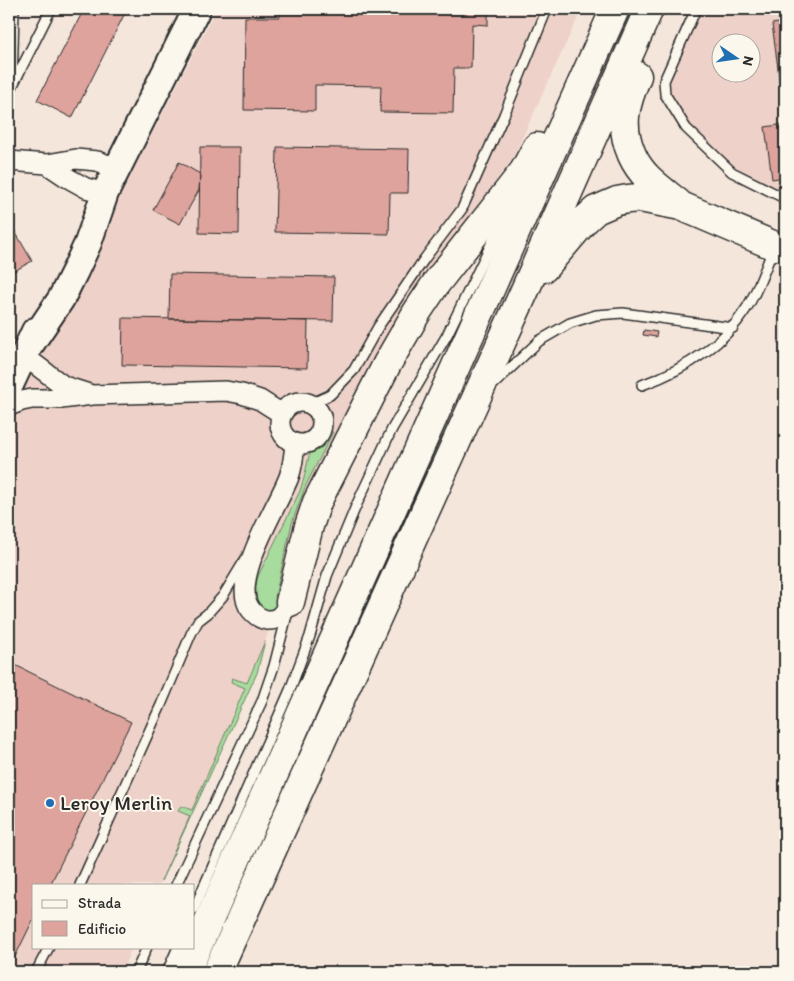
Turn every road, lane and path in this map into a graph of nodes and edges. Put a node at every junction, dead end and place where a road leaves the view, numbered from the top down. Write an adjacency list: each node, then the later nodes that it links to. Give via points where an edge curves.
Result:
1 (14, 9): 2 (lane, via 12,87)
2 (52, 9)
3 (197, 9): 13 (street)
4 (546, 9): 24 (lane, via 462,209 378,327 354,370 330,395)
5 (599, 9): 10 (highway)
6 (614, 9): 40 (highway)
7 (649, 9): 18 (highway)
8 (664, 9): 16 (highway, via 632,88 624,126 629,149 640,169)
9 (696, 9): 15 (lane, via 664,81 665,94 686,128 732,172)
10 (532, 159): 30 (highway, via 437,282 399,342 317,502); 33 (lane, via 447,335 392,429 356,506 327,576 290,690)
11 (9, 161): 12 (street)
12 (47, 164): 13 (street, via 76,159 97,161); 14 (street, via 86,188)
13 (117, 168): 14 (street)
14 (105, 193): 20 (street, via 79,264)
15 (785, 198)
16 (681, 206): 17 (highway); 18 (highway, via 640,198 617,201 596,210)
17 (780, 247): 19 (lane)
18 (525, 290): 25 (highway)
19 (733, 328): 21 (lane, via 700,356); 25 (lane, via 623,313 596,315 570,323 540,341)
20 (20, 365): 22 (street); 23 (street, via 33,390)
21 (642, 385)
22 (92, 396): 23 (street); 27 (street, via 226,392 260,400)
23 (61, 399): 26 (street, via 27,400)
24 (310, 404): 27 (street, via 292,404); 28 (street, via 320,413 322,427 309,443)
25 (473, 404): 41 (highway)
26 (9, 406)
27 (282, 414): 28 (street, via 280,421 284,435)
28 (295, 443): 29 (street, via 290,475)
29 (259, 539): 30 (street, via 246,578 249,607 260,618 270,620 282,615); 31 (lane, via 223,596 198,621 191,634)
30 (290, 602): 32 (lane, via 266,690)
31 (80, 884)
32 (176, 884)
33 (195, 907)
34 (48, 948): 37 (lane)
35 (147, 948): 38 (lane)
36 (178, 948): 39 (lane)
37 (36, 972)
38 (136, 972)
39 (167, 972)
40 (186, 972)
41 (217, 972)

